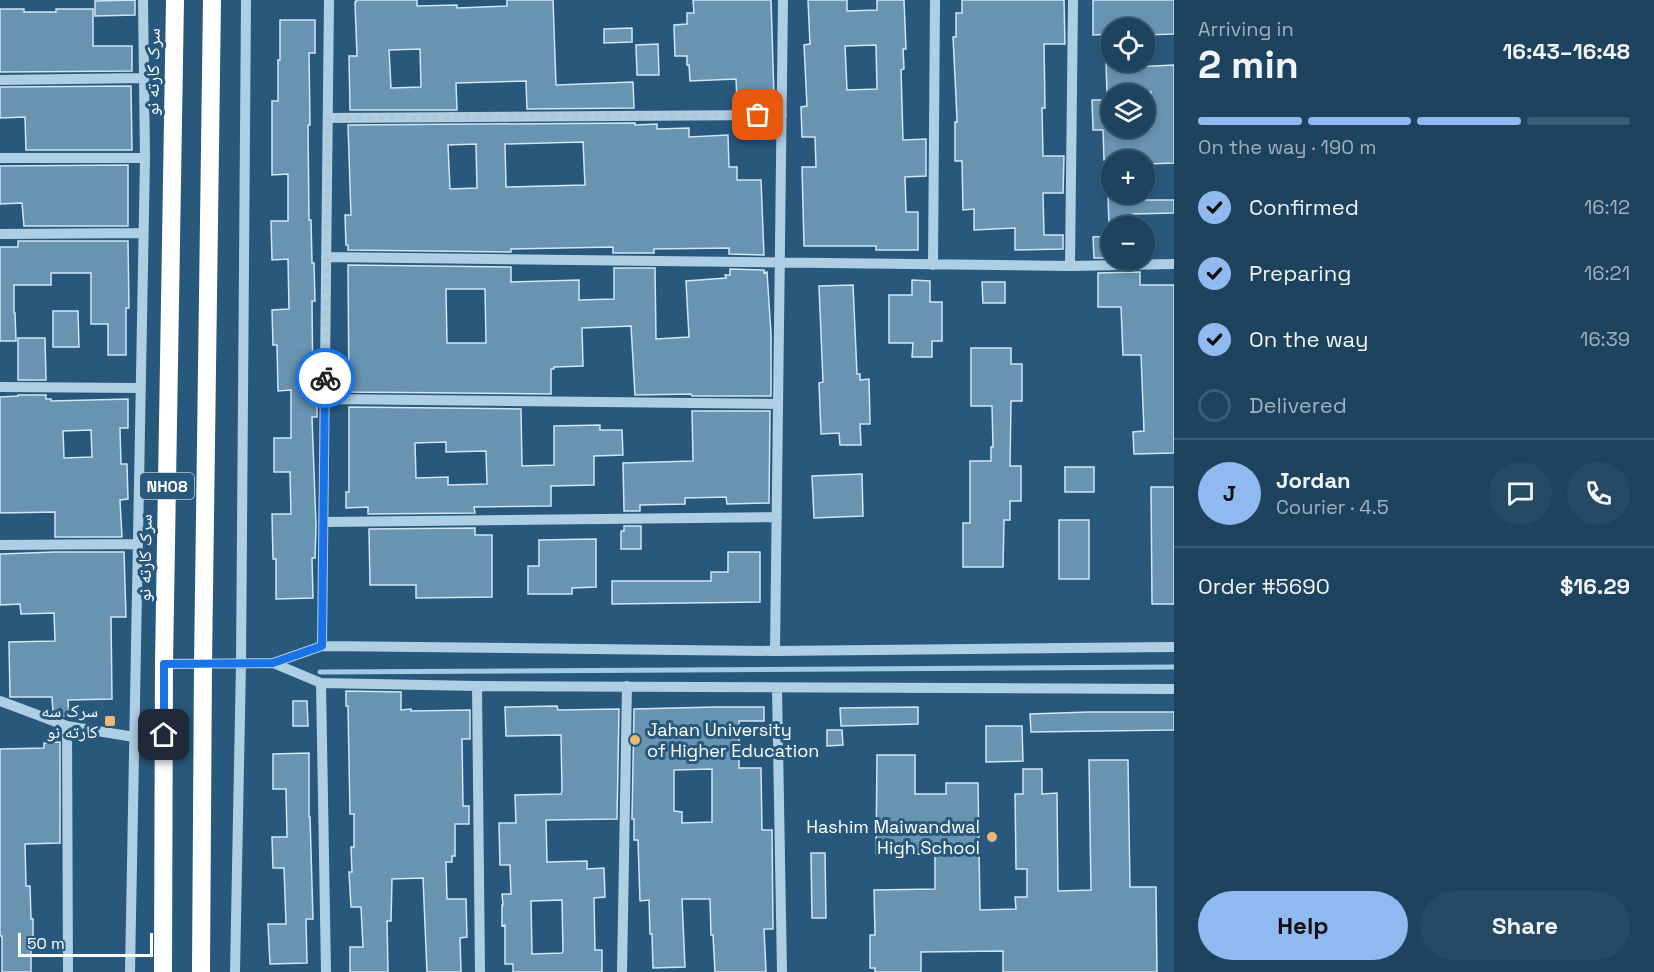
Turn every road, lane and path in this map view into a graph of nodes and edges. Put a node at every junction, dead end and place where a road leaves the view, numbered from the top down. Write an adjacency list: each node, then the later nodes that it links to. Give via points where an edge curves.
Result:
1 (143, 0): 9 (street)
2 (175, 0): 35 (highway, سرک کارته نو / NH08)
3 (212, 0): 36 (highway, NH08)
4 (246, 0): 33 (street)
5 (329, 0): 12 (street)
6 (783, 0): 11 (street)
7 (935, 0): 20 (street)
8 (1073, 0): 21 (street)
9 (144, 78): 10 (street); 14 (street)
10 (0, 80)
11 (782, 115): 12 (street); 18 (street)
12 (328, 118): 17 (street)
13 (0, 158): 14 (street)
14 (145, 158): 15 (street)
15 (143, 233): 16 (street); 23 (street)
16 (0, 234)
17 (326, 257): 18 (street); 24 (street)
18 (780, 263): 20 (street); 25 (street)
19 (1174, 264): 21 (street)
20 (933, 265): 21 (street)
21 (1070, 267)
22 (0, 387): 23 (street)
23 (140, 388): 28 (street)
24 (324, 399): 25 (street); 27 (street)
25 (778, 404): 26 (street)
26 (777, 517): 27 (street); 32 (street)
27 (323, 522): 30 (street)
28 (137, 544): 29 (street); 44 (street)
29 (0, 545)
30 (322, 646): 32 (street); 34 (street)
31 (1174, 647): 32 (street)
32 (775, 651)
33 (241, 663): 34 (street); 36 (street); 49 (street)
34 (273, 663): 37 (street)
35 (164, 664): 36 (street); 47 (highway, سرک کارته نو / NH08)
36 (203, 664): 48 (highway, NH08)
37 (321, 683): 38 (street); 50 (street)
38 (477, 686): 39 (street); 51 (street)
39 (627, 686): 40 (street); 52 (street)
40 (777, 688): 41 (street); 53 (street)
41 (1174, 689)
42 (0, 702): 43 (street)
43 (67, 726): 44 (street); 45 (street)
44 (134, 737): 46 (street)
45 (68, 972)
46 (130, 972)
47 (163, 972)
48 (201, 972)
49 (235, 972)
50 (326, 972)
51 (480, 972)
52 (622, 972)
53 (782, 972)

